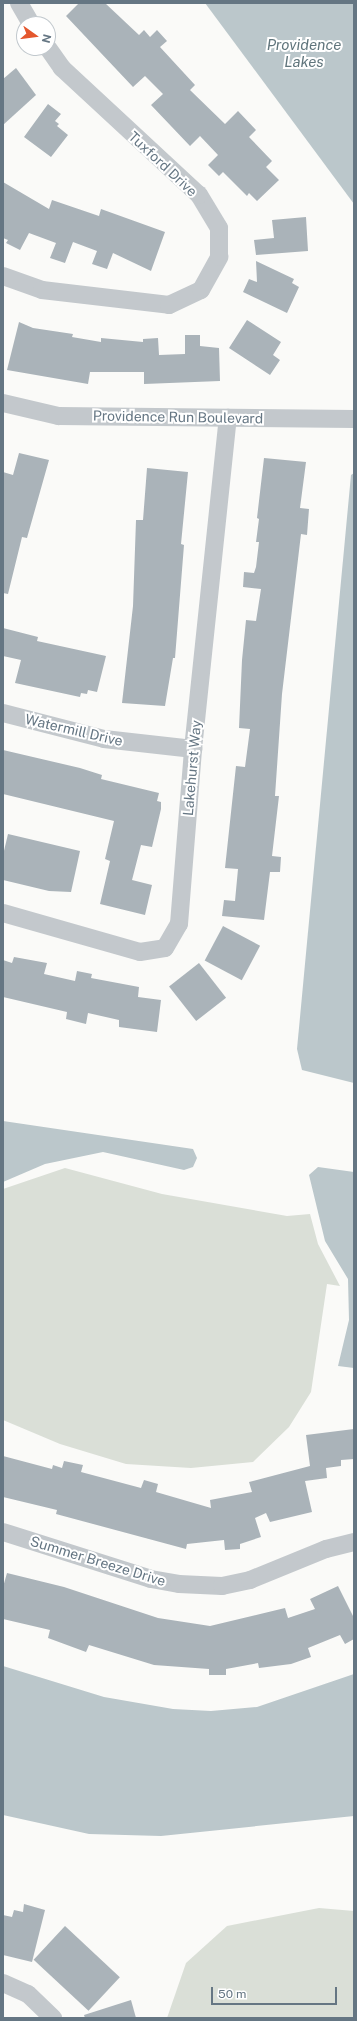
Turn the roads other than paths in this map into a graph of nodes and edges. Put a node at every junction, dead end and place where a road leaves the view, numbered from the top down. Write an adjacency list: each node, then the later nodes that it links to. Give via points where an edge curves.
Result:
1 (19, 3): 2 (street)
2 (26, 16)
3 (54, 56): 4 (street, Tuxford Drive, via 62,68 199,195 219,228 219,257 201,290 169,305 42,290)
4 (3, 276)
5 (3, 403): 6 (street, Providence Run Boulevard, via 58,416)
6 (228, 418): 7 (street, Providence Run Boulevard); 9 (street, Lakehurst Way)
7 (354, 418)
8 (3, 713): 9 (street, Watermill Drive, via 104,739)
9 (193, 750): 10 (street, Lakehurst Way, via 179,924 165,948 140,952)
10 (3, 914)
11 (3, 1532): 12 (street, Summer Breeze Drive, via 151,1578 179,1584 222,1586 250,1580 326,1549)
12 (354, 1542)
13 (3, 1983): 14 (street, via 28,1994)
14 (53, 2018)

